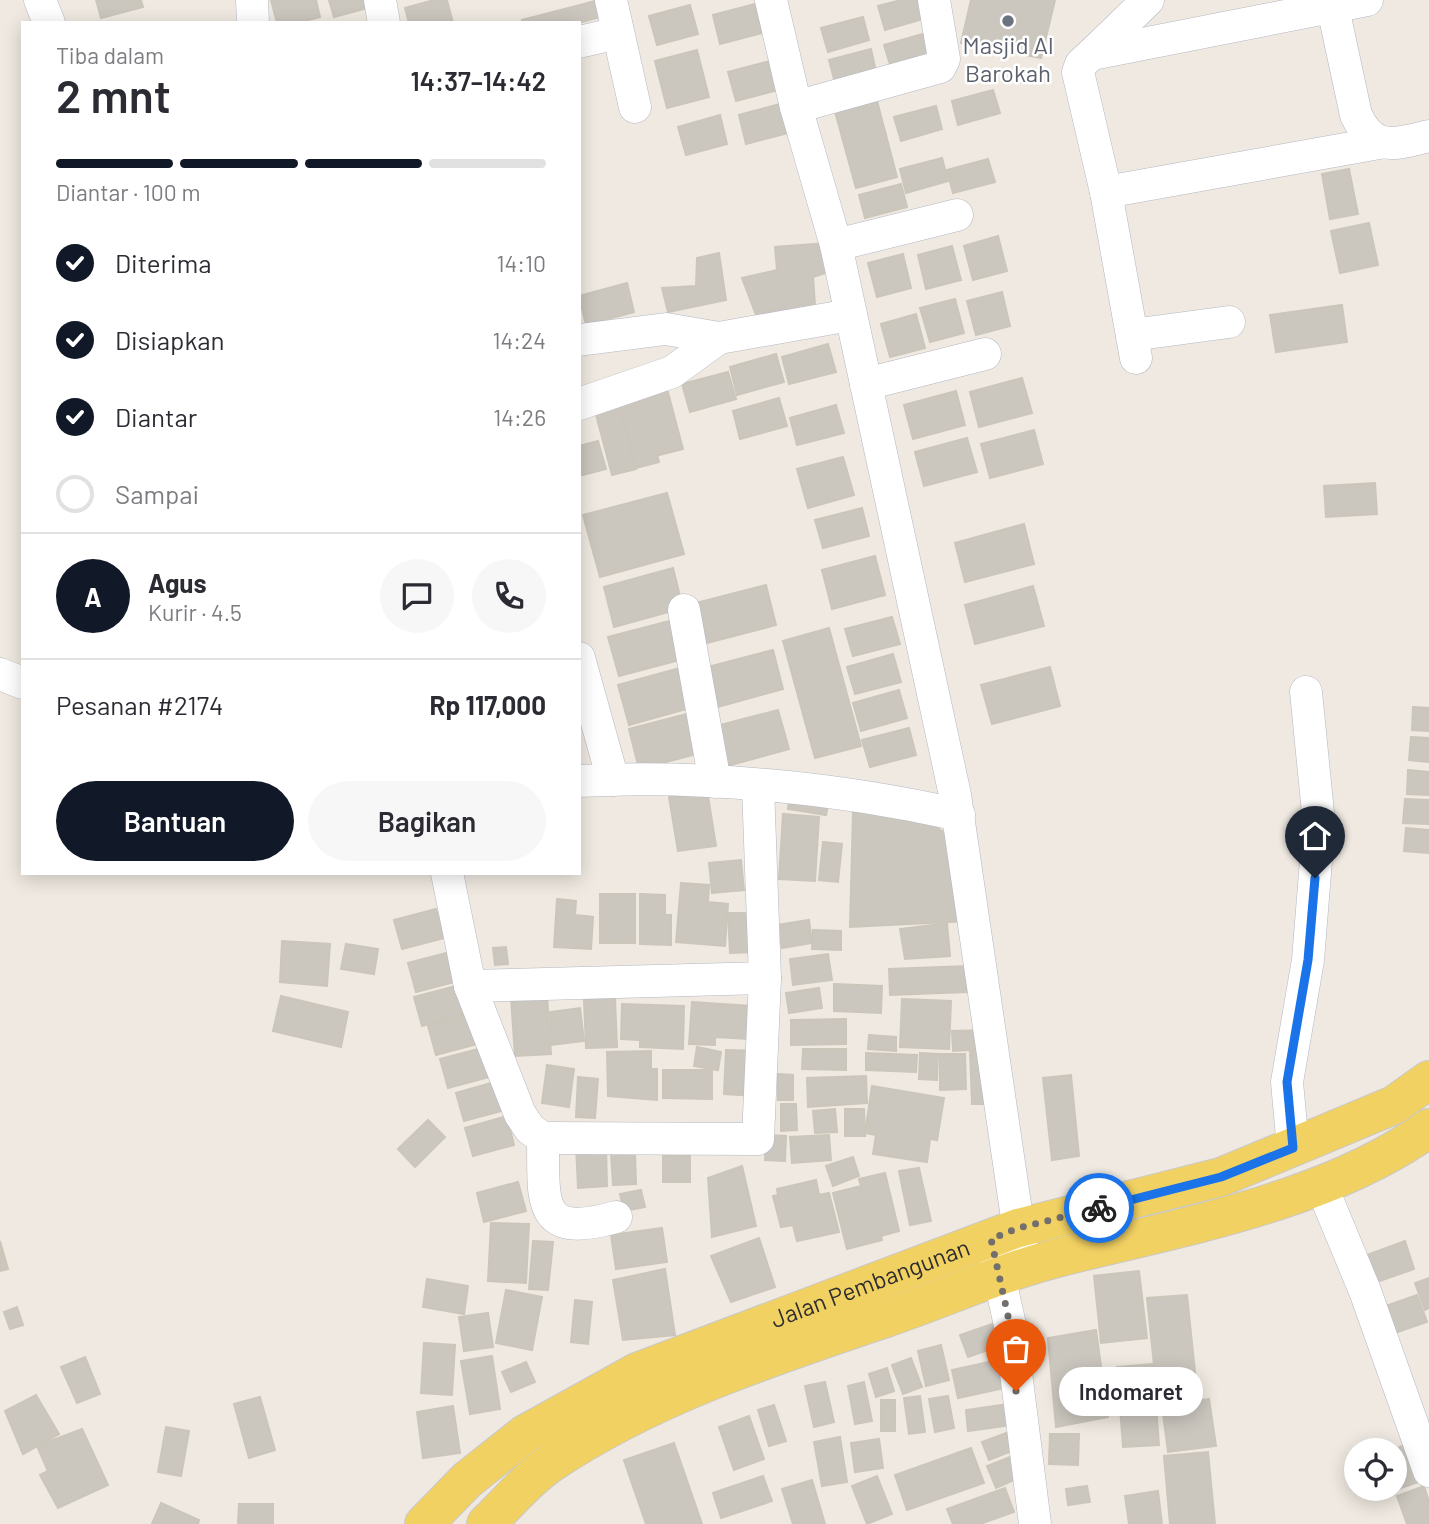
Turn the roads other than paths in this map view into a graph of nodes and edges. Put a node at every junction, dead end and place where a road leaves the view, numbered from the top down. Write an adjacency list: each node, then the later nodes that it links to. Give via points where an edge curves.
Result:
1 (40, 0): 10 (street)
2 (253, 0): 11 (street)
3 (380, 0): 12 (street)
4 (611, 0): 13 (street)
5 (771, 0): 17 (street)
6 (934, 0): 17 (street, via 944,58 940,67)
7 (1148, 0): 15 (street)
8 (1367, 0): 9 (street)
9 (1313, 7): 15 (street); 19 (street, via 1363,131)
10 (48, 21)
11 (253, 21)
12 (384, 21)
13 (618, 33): 14 (street); 16 (street)
14 (581, 42)
15 (1092, 54): 20 (street, via 1079,72)
16 (635, 107)
17 (796, 107): 22 (street)
18 (1429, 136): 19 (street)
19 (1379, 143): 20 (street)
20 (1106, 192): 24 (street, via 1134,346)
21 (957, 215): 22 (street)
22 (836, 245): 23 (street)
23 (850, 315): 25 (street); 28 (street)
24 (1229, 322)
25 (719, 338): 26 (street, via 666,329); 29 (street, via 672,372)
26 (581, 340)
27 (985, 355): 28 (street)
28 (866, 384): 39 (street)
29 (581, 403)
30 (684, 610): 37 (street)
31 (581, 665): 35 (street)
32 (0, 674): 33 (street)
33 (21, 682)
34 (1306, 692): 46 (street, via 1319,823 1308,960 1287,1082)
35 (612, 780): 36 (street); 37 (street)
36 (581, 782)
37 (715, 782): 38 (street)
38 (758, 786): 39 (street, via 903,802); 41 (street)
39 (959, 815): 51 (street)
40 (447, 875): 42 (street)
41 (765, 978): 42 (street); 45 (street, via 758,1139)
42 (470, 986): 45 (street, via 520,1114)
43 (1429, 1080): 46 (main road, Jalan Pembangunan, via 1394,1105)
44 (1429, 1128): 48 (main road, Jalan Pembangunan)
45 (543, 1138): 49 (street, via 544,1202 553,1216 588,1225)
46 (1293, 1148): 47 (main road, Jalan Pembangunan)
47 (1201, 1181): 50 (main road); 51 (main road, Jalan Pembangunan)
48 (1321, 1185): 50 (main road, Jalan Pembangunan); 53 (street, via 1365,1291)
49 (616, 1217)
50 (1214, 1218): 52 (main road, Jalan Pembangunan)
51 (1005, 1233): 52 (street); 54 (main road, Jalan Pembangunan, via 638,1372 525,1434 467,1480)
52 (1011, 1271): 55 (main road, Jalan Pembangunan, via 813,1341 649,1406 549,1464); 56 (street, via 1010,1325)
53 (1429, 1471)
54 (424, 1524)
55 (486, 1524)
56 (1035, 1524)

